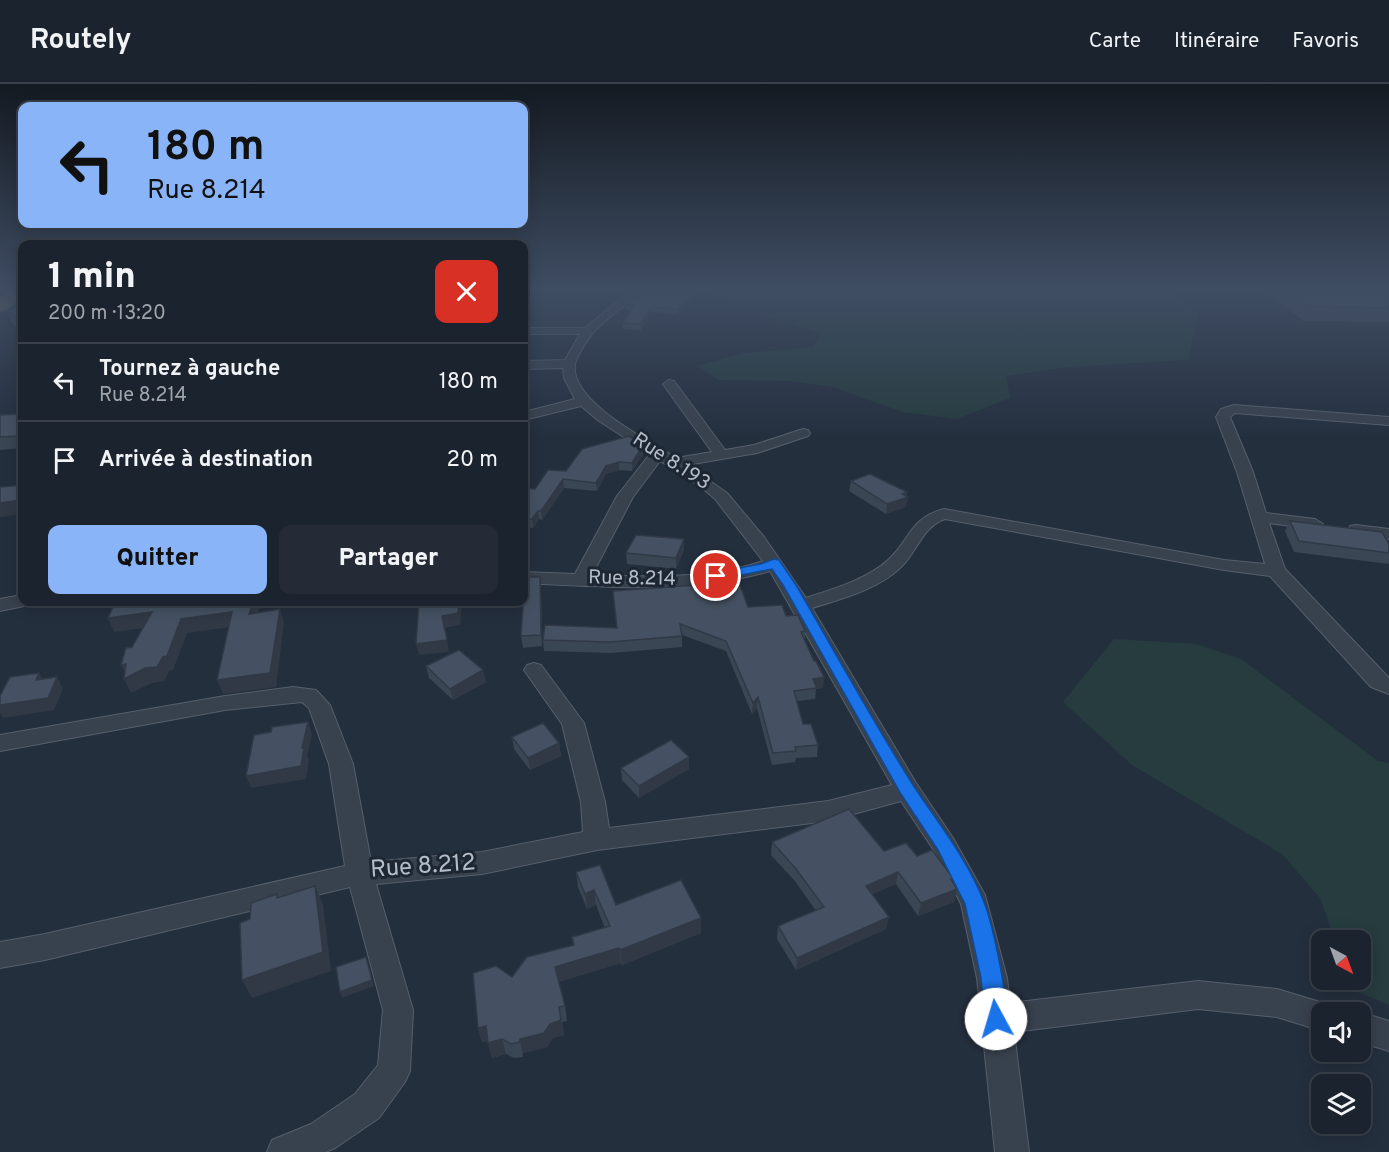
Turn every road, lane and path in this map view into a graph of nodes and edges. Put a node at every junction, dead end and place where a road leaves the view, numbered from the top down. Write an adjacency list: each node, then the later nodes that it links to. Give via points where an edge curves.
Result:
1 (584, 338): 2 (street)
2 (569, 364): 3 (street); 5 (street, Rue 8.193, via 570,378)
3 (528, 365)
4 (669, 384): 9 (street)
5 (583, 401): 6 (street); 10 (street, Rue 8.193)
6 (528, 415)
7 (1388, 422): 11 (street, via 1234,409 1226,412 1223,417)
8 (803, 433): 9 (street, via 757,449)
9 (721, 454): 10 (street)
10 (667, 457): 13 (street, Rue 8.193, via 722,496); 16 (street, via 625,496)
11 (1258, 517): 12 (street); 14 (street)
12 (1389, 534)
13 (774, 563): 16 (street, Rue 8.214, via 730,574 672,581); 19 (street, Rue 8.193)
14 (1276, 571): 19 (street, via 944,514 924,521 908,549 888,570 849,590); 21 (street, via 1379,682)
15 (528, 578): 16 (street, Rue 8.214)
16 (581, 579)
17 (18, 602): 18 (street)
18 (0, 605)
19 (800, 605): 23 (street, Rue 8.193)
20 (534, 670): 24 (street, via 573,723 593,802)
21 (1389, 687)
22 (0, 743): 25 (street, Rue 8.212, via 225,703 308,695 319,705 341,764)
23 (907, 790): 24 (street, Rue 8.212, via 828,811); 28 (street, Rue 8.193, via 944,845 975,903 992,978)
24 (597, 840): 25 (street, Rue 8.212, via 483,863)
25 (360, 874): 26 (street); 31 (street, via 398,1010 394,1071 367,1106 323,1136)
26 (0, 955)
27 (1311, 1013): 28 (street, via 1277,1003 1198,995)
28 (996, 1019): 32 (street, Rue 8.193)
29 (1371, 1030): 30 (street)
30 (1389, 1036)
31 (284, 1152)
32 (1012, 1152)

